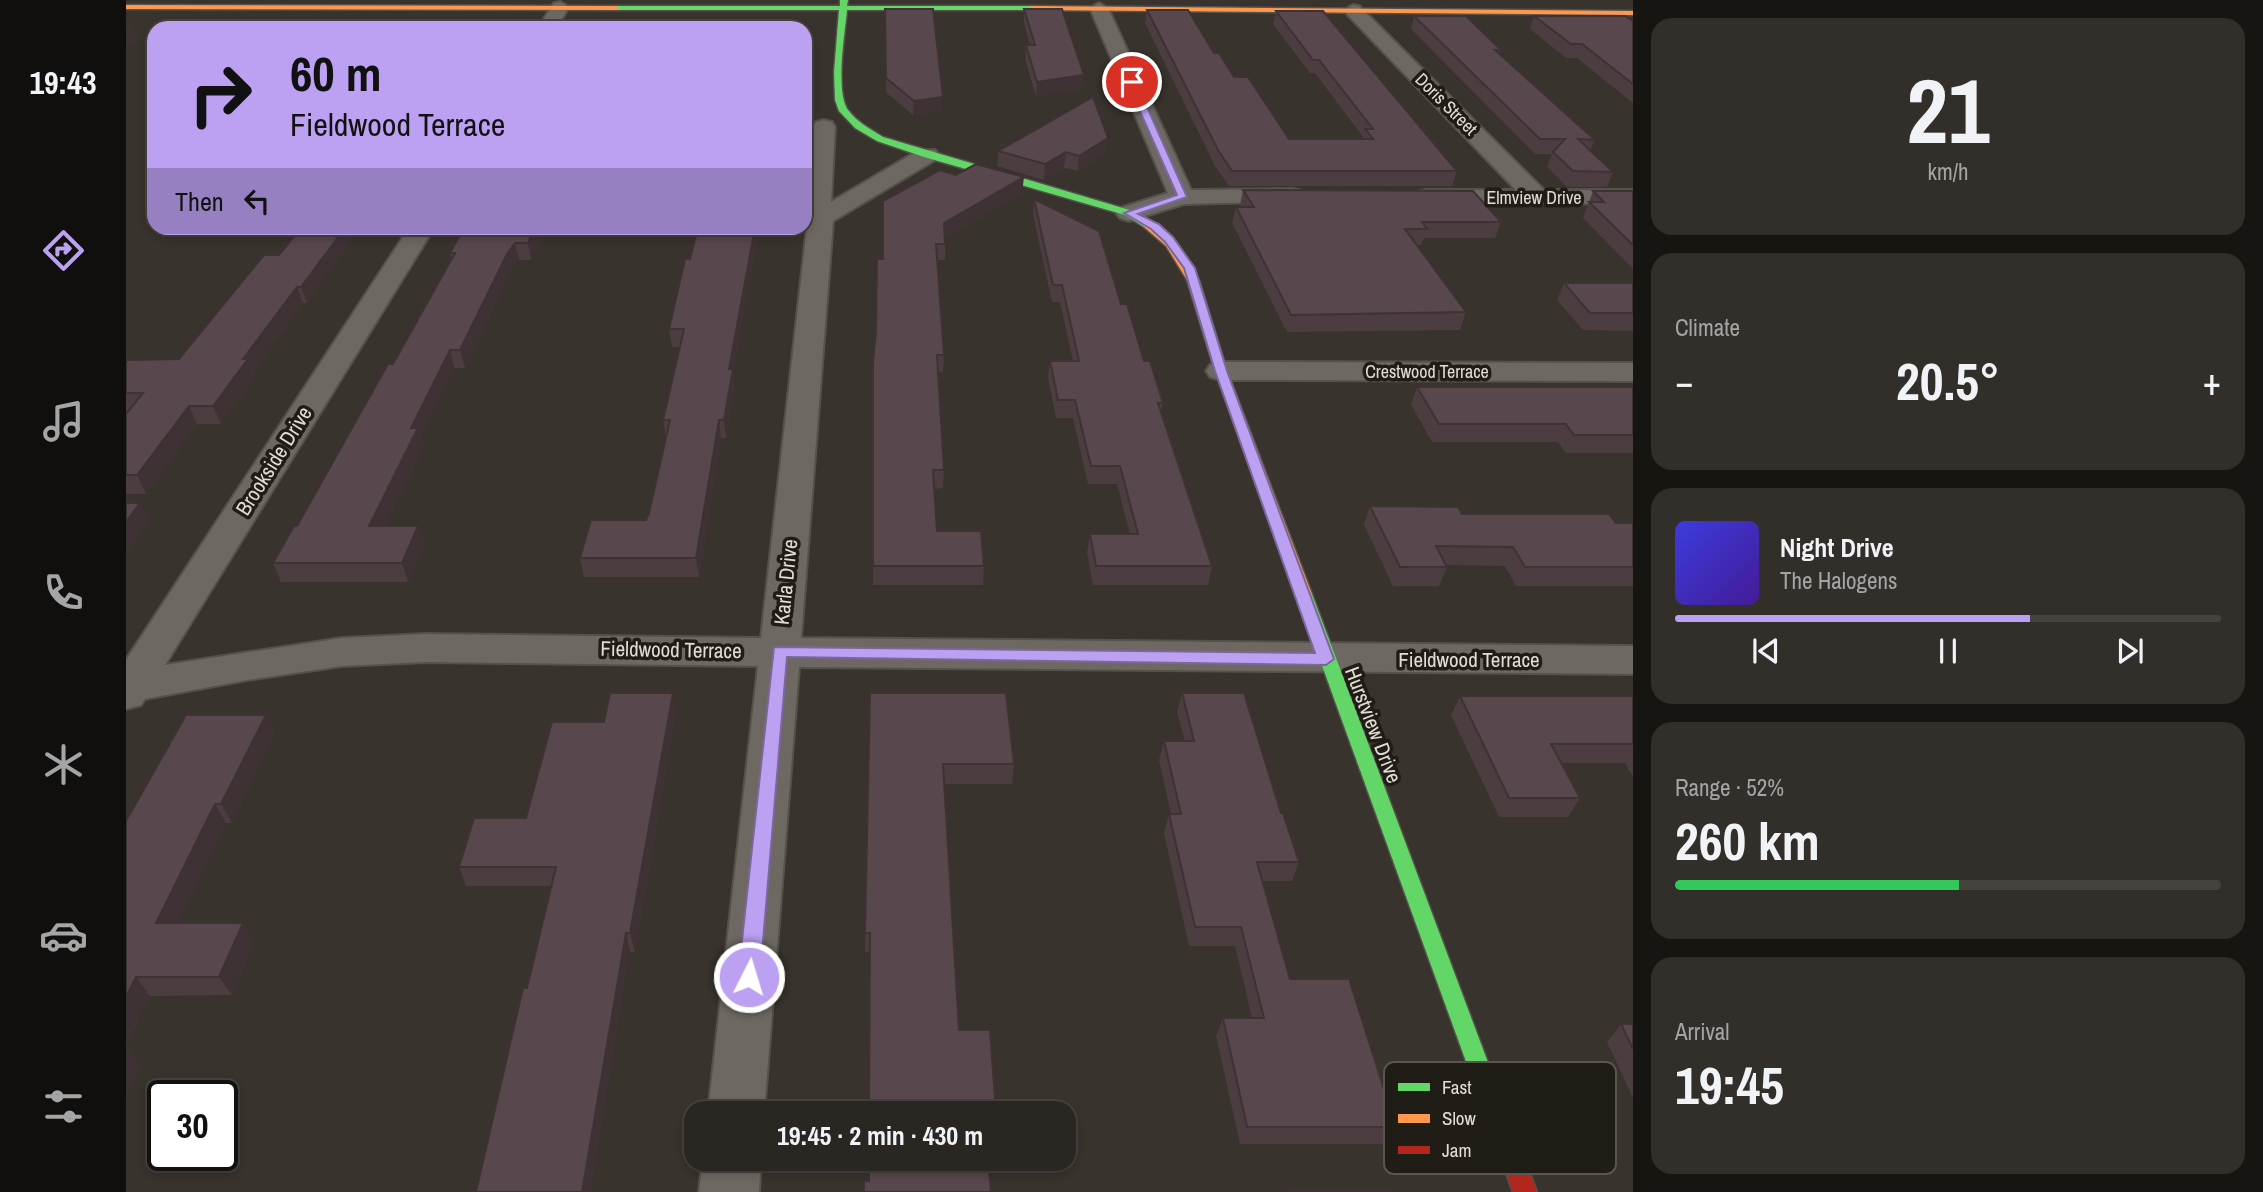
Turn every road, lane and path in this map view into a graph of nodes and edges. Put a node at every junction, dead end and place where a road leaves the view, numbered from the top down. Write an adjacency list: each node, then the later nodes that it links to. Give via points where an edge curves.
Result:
1 (844, 4): 3 (main road); 4 (main road); 11 (main road, Hurstview Drive, via 838,88 842,108 876,136)
2 (126, 7): 3 (main road)
3 (560, 7): 8 (street)
4 (1099, 8): 5 (main road); 12 (street)
5 (1353, 10): 6 (main road); 16 (street, Doris Street)
6 (1611, 13): 7 (main road); 9 (street)
7 (1633, 13)
8 (551, 21)
9 (1633, 28)
10 (824, 127): 18 (street, Karla Drive, via 817,195)
11 (928, 155): 17 (main road, Hurstview Drive); 18 (street)
12 (1182, 197): 13 (street); 17 (street)
13 (1321, 197)
14 (1402, 197): 16 (street, Elmview Drive)
15 (1633, 197): 16 (street, Elmview Drive)
16 (1538, 198)
17 (1129, 213): 20 (main road, Hurstview Drive, via 1155,227 1190,268)
18 (821, 218): 22 (street, Karla Drive)
19 (417, 235): 25 (street, Brookside Drive)
20 (1221, 371): 21 (street, Crestwood Terrace); 23 (main road, Hurstview Drive)
21 (1633, 372)
22 (779, 651): 23 (street, Fieldwood Terrace); 25 (street, Fieldwood Terrace, via 425,648 342,652 247,664); 27 (street, Karla Drive)
23 (1326, 659): 24 (street, Fieldwood Terrace); 26 (main road, Hurstview Drive)
24 (1633, 660)
25 (129, 690)
26 (1476, 1062)
27 (737, 1101)
28 (731, 1171): 30 (street)
29 (1518, 1174): 31 (main road, Hurstview Drive)
30 (729, 1192)
31 (1525, 1192)

